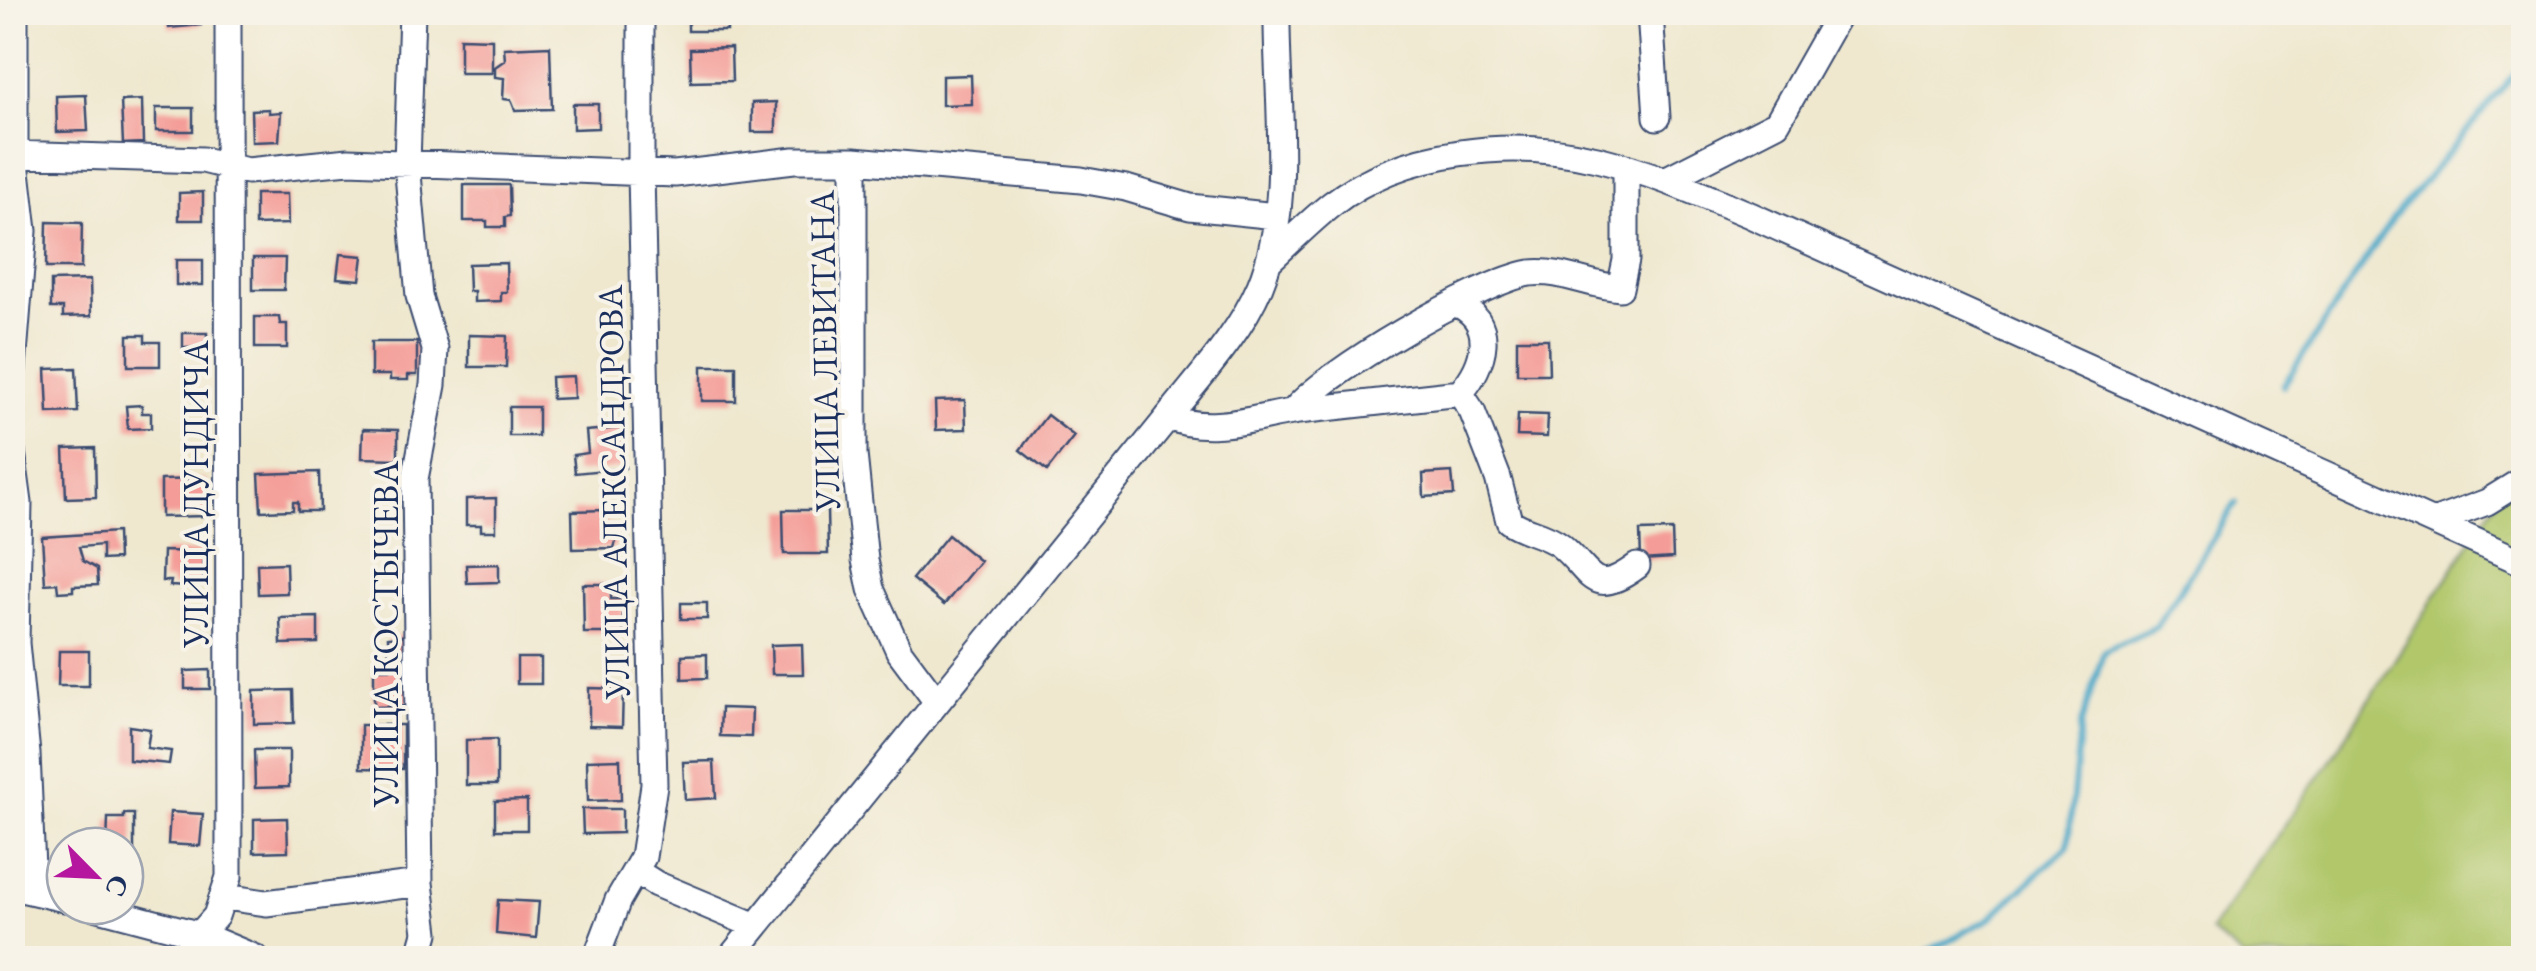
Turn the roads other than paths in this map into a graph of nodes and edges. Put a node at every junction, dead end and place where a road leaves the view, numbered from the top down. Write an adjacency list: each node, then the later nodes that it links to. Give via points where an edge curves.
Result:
1 (15, 12): 9 (street)
2 (228, 12): 12 (street, УЛИЦА ДУНДИЧА)
3 (412, 12): 11 (street, УЛИЦА КОСТЫЧЕВА)
4 (642, 12): 14 (street, УЛИЦА АЛЕКСАНДРОВА)
5 (1277, 12): 16 (street)
6 (1650, 12): 8 (street)
7 (1840, 12): 15 (street, via 1777,123)
8 (1657, 117)
9 (14, 154): 12 (street, via 203,160); 19 (street, via 24,231)
10 (854, 160): 14 (street); 16 (street, via 1082,180 1190,207); 28 (street, УЛИЦА ЛЕВИТАНА, via 854,454 865,560 899,651)
11 (407, 164): 12 (street); 14 (street); 31 (street, УЛИЦА КОСТЫЧЕВА, via 419,296 435,349 415,480)
12 (229, 167): 34 (street, УЛИЦА ДУНДИЧА, via 230,842)
13 (1626, 168): 15 (street); 17 (street, via 1540,150 1437,158 1388,172 1333,203); 18 (street, via 1620,288 1530,273)
14 (640, 172): 30 (street, УЛИЦА АЛЕКСАНДРОВА, via 654,785)
15 (1665, 180): 25 (street)
16 (1276, 216): 17 (street)
17 (1268, 261): 22 (street, via 1229,340)
18 (1456, 303): 20 (street, via 1477,316 1483,334 1482,356); 21 (street, via 1334,374)
19 (12, 379)
20 (1460, 393): 21 (street); 27 (street, via 1492,461 1509,520 1561,546 1589,578 1614,580)
21 (1293, 412): 22 (street, via 1216,425)
22 (1168, 417): 28 (street)
23 (12, 451): 29 (street, via 19,503)
24 (2524, 479): 25 (street)
25 (2433, 522): 26 (street)
26 (2524, 563)
27 (1637, 566)
28 (937, 702): 36 (street)
29 (20, 750): 32 (street)
30 (636, 872): 36 (street); 42 (street, УЛИЦА АЛЕКСАНДРОВА)
31 (420, 883): 34 (street, via 266,903); 38 (street, УЛИЦА КОСТЫЧЕВА)
32 (19, 887): 33 (street)
33 (45, 894)
34 (224, 897): 37 (street, УЛИЦА ДУНДИЧА)
35 (145, 920): 37 (street)
36 (756, 926): 43 (street)
37 (202, 935): 39 (street, УЛИЦА ДУНДИЧА); 40 (street)
38 (428, 946): 41 (street, УЛИЦА КОСТЫЧЕВА)
39 (179, 958)
40 (256, 958)
41 (419, 958)
42 (596, 958)
43 (731, 958)

